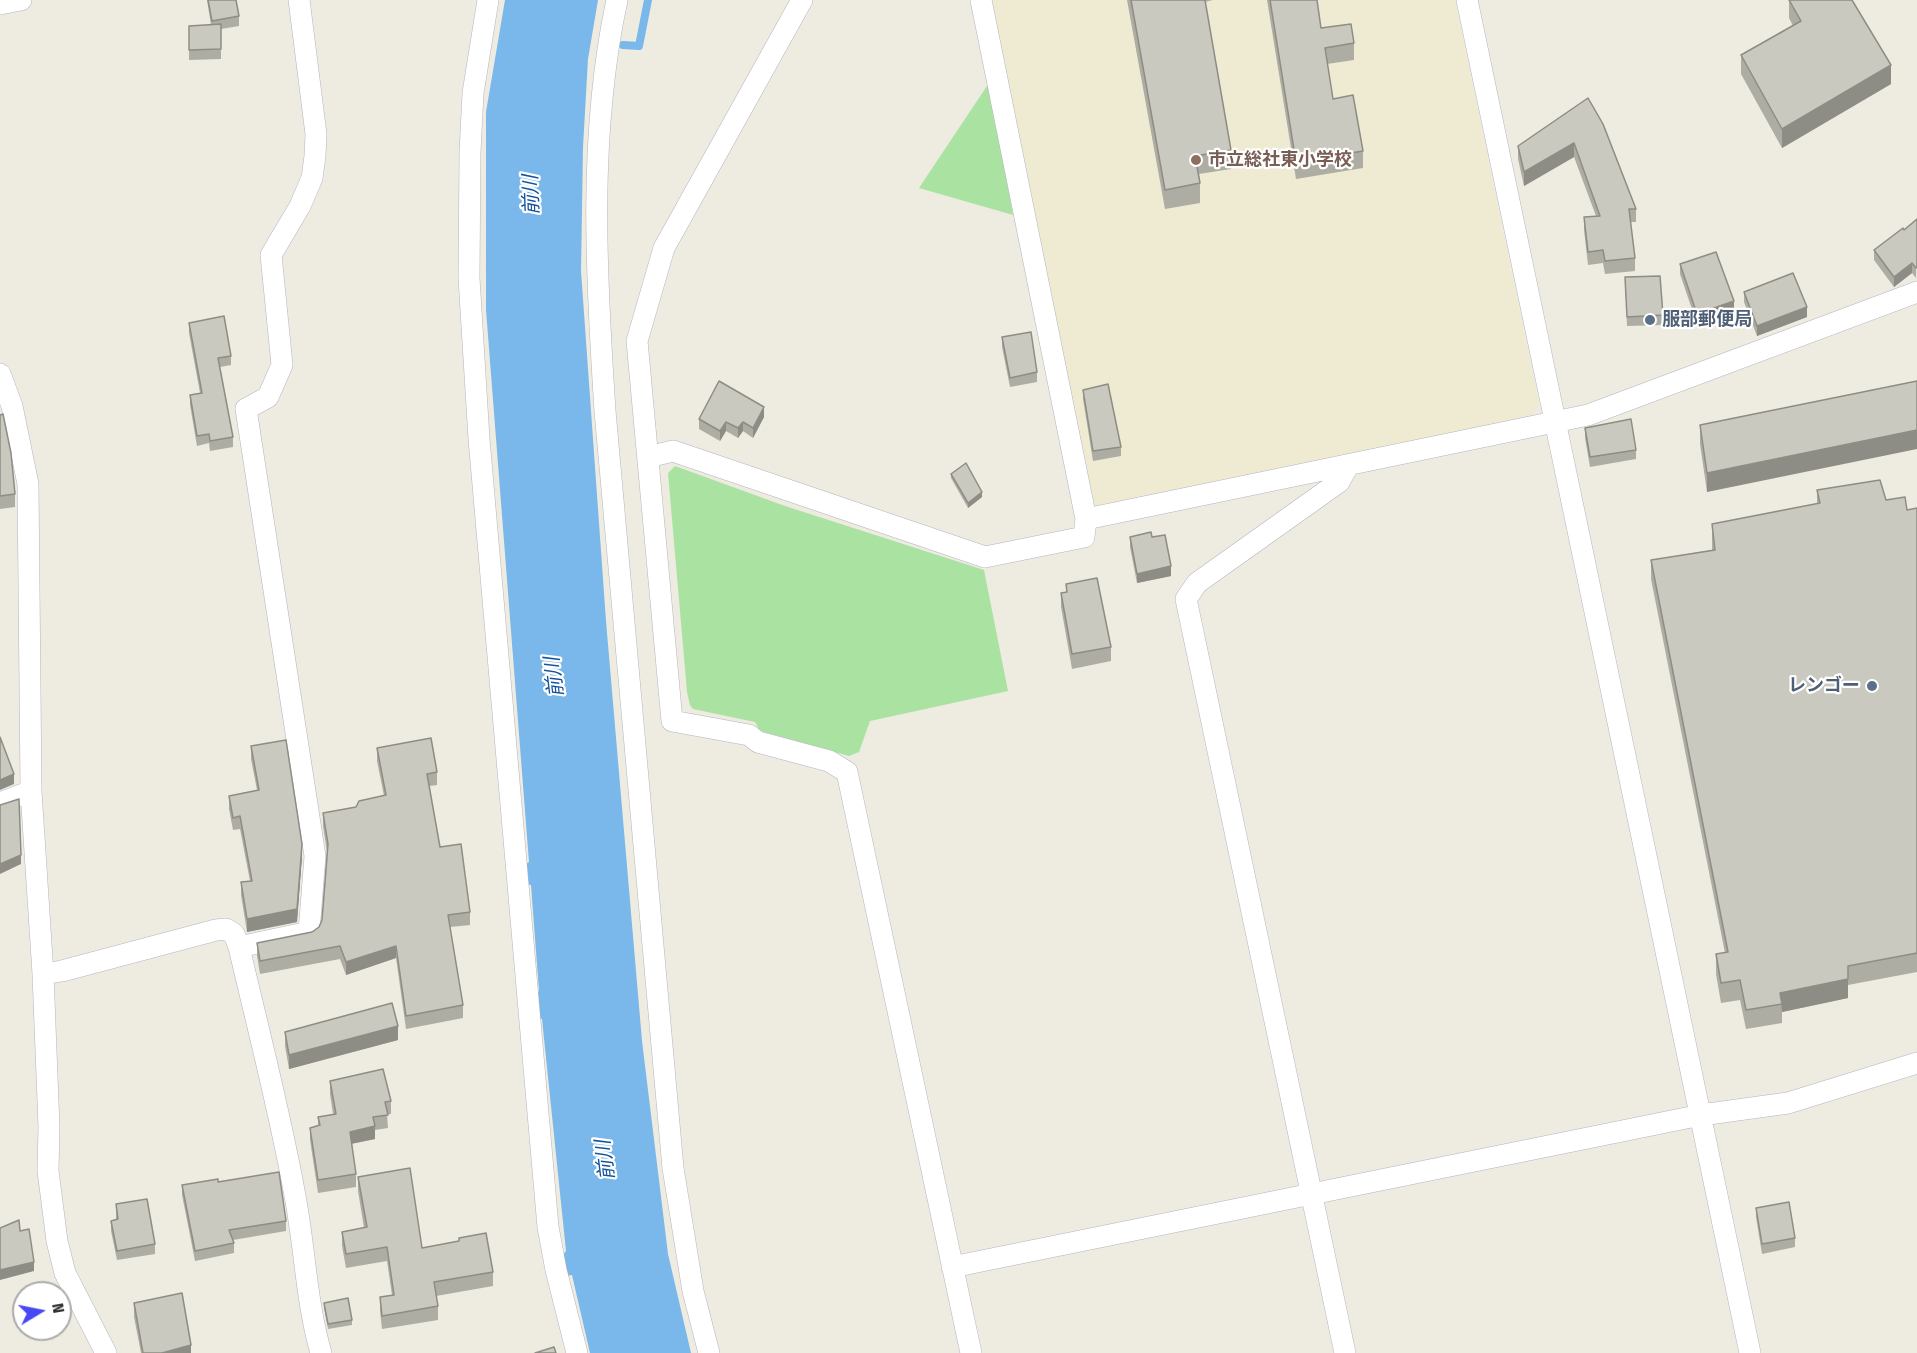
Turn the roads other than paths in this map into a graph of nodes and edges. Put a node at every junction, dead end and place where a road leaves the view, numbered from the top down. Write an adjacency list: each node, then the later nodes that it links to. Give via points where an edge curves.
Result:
1 (21, 0): 8 (street)
2 (299, 0): 17 (street, via 316,134 315,156 312,178 300,206 271,255 282,365 268,397 246,409 315,856 309,932)
3 (488, 0): 25 (street, via 473,93 470,152 469,278 479,439 548,1227)
4 (617, 0): 26 (street, via 602,93 597,302 673,1168 693,1291)
5 (802, 0): 12 (street, via 664,248 637,341)
6 (981, 0): 14 (street)
7 (1467, 0): 11 (street)
8 (0, 4)
9 (1917, 292): 11 (street, via 1588,415)
10 (0, 374): 15 (street, via 12,406 28,484)
11 (1554, 423): 13 (street); 20 (street)
12 (648, 456): 14 (street, via 673,451 985,557 1084,537); 22 (street, via 672,721 748,735 758,742 829,761 847,772)
13 (1348, 466): 14 (street); 21 (street, via 1339,482 1197,583 1186,598)
14 (1086, 519)
15 (31, 791): 16 (street); 18 (street)
16 (0, 803)
17 (239, 947): 18 (street, via 234,934 226,929 216,930); 24 (street, via 296,1197 307,1288)
18 (43, 974): 23 (street, via 48,1172 57,1241 65,1273)
19 (1917, 1063): 20 (street, via 1788,1103)
20 (1701, 1115): 21 (street); 29 (street)
21 (1312, 1194): 22 (street); 28 (street)
22 (952, 1267): 27 (street)
23 (106, 1353)
24 (321, 1353)
25 (577, 1353)
26 (709, 1353)
27 (971, 1353)
28 (1346, 1353)
29 (1750, 1353)

